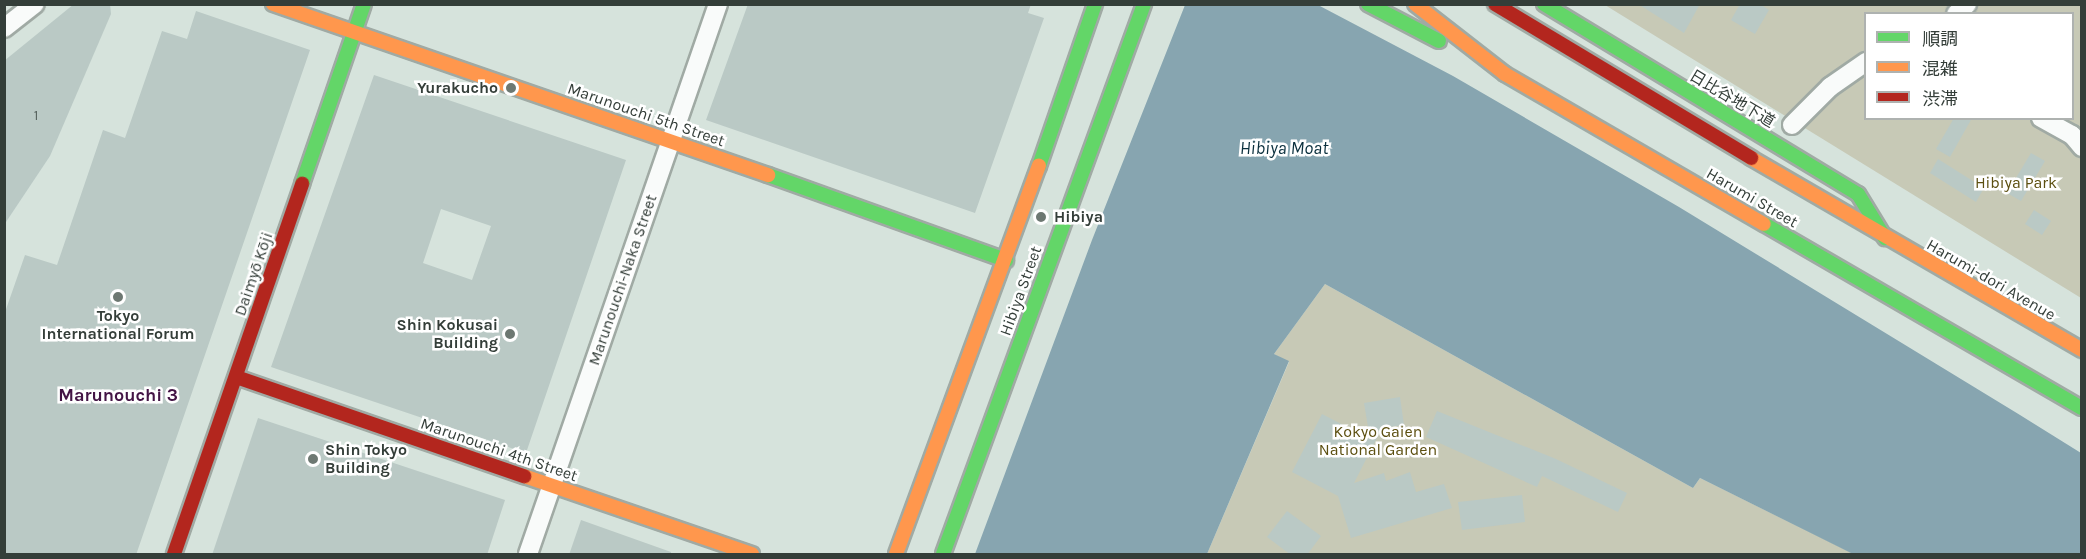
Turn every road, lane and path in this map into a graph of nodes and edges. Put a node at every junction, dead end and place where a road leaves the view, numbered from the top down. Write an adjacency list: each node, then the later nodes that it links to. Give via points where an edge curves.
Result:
1 (35, 4): 11 (street)
2 (273, 4): 12 (main road, Marunouchi 5th Street)
3 (364, 4): 12 (main road, Daimyō Kōji)
4 (718, 4): 17 (street, Marunouchi-Naka Street)
5 (1095, 4): 20 (main road, Hibiya Street)
6 (1144, 4): 29 (main road, Hibiya Street)
7 (1368, 4): 14 (main road)
8 (1415, 4): 14 (main road, Harumi Street)
9 (1496, 4): 19 (main road, Harumi Street)
10 (1544, 4): 19 (main road, 日比谷地下道, via 1858,194)
11 (4, 28)
12 (355, 33): 17 (main road, Marunouchi 5th Street); 22 (main road, Daimyō Kōji)
13 (1864, 63): 16 (street, via 1830,87)
14 (1505, 74): 23 (main road, Harumi Street)
15 (2045, 120): 18 (street, via 2073,135)
16 (1792, 125)
17 (671, 140): 20 (main road, Marunouchi 5th Street); 24 (street, Marunouchi-Naka Street)
18 (2082, 147)
19 (1885, 238): 21 (main road, Harumi-dori Avenue)
20 (1006, 260): 28 (main road, Hibiya Street)
21 (2082, 350)
22 (236, 377): 24 (main road, Marunouchi 4th Street); 25 (main road, Daimyō Kōji)
23 (2082, 408)
24 (551, 486): 26 (street, Marunouchi-Naka Street); 27 (main road, Marunouchi 4th Street)
25 (174, 555)
26 (528, 555)
27 (752, 555)
28 (896, 555)
29 (942, 555)

